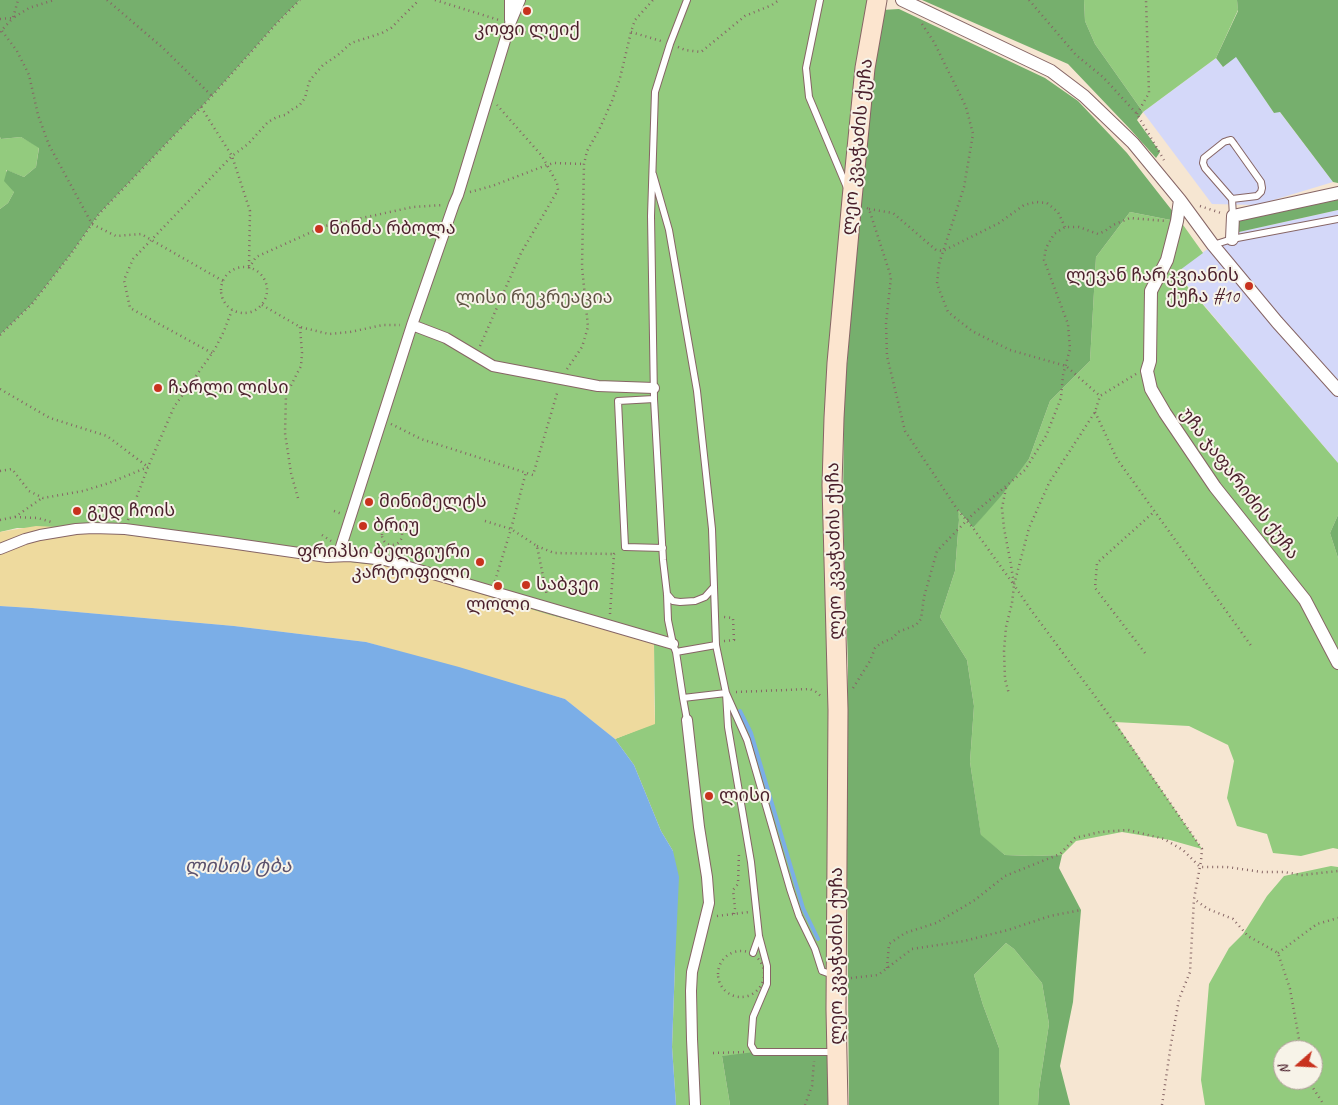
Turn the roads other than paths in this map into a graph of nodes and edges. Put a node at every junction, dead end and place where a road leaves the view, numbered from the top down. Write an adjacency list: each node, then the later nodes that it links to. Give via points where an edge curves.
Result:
1 (510, 0): 7 (street)
2 (520, 0): 7 (street)
3 (687, 0): 8 (lane, via 656,92)
4 (820, 0): 10 (lane, via 806,68 809,97)
5 (876, 0): 10 (main road, ლეო კვაჭაძის ქუჩა, via 865,68)
6 (906, 2): 12 (street, via 1051,71 1084,96 1133,143)
7 (509, 26): 17 (street, via 456,199)
8 (653, 174): 18 (lane); 24 (lane, via 669,230 697,391 712,529)
9 (1338, 193): 13 (street)
10 (852, 199): 34 (main road, ლეო კვაჭაძის ქუჩა, via 837,363 832,485 838,710)
11 (1232, 199): 11 (lane, via 1203,163 1204,158 1227,140 1234,144 1262,188 1256,196); 13 (lane)
12 (1180, 200): 16 (street); 28 (street, უჩა ჯაფარიძის ქუჩა, via 1167,260 1151,291 1150,362 1147,371 1151,389 1215,487 1305,600)
13 (1233, 216): 15 (street)
14 (1338, 219): 15 (lane)
15 (1232, 239): 16 (lane)
16 (1213, 245): 19 (street)
17 (412, 325): 18 (street, via 446,338 493,366 598,386); 23 (street)
18 (654, 388): 20 (lane)
19 (1338, 390)
20 (654, 399): 21 (lane); 21 (lane, via 618,401 624,547)
21 (663, 548): 25 (lane)
22 (0, 549): 23 (street, via 40,535 93,528 125,529)
23 (338, 556): 27 (street, via 385,560 609,625)
24 (713, 588): 25 (lane, via 705,598 695,601 680,602); 26 (lane)
25 (667, 594): 27 (lane)
26 (716, 645): 27 (lane); 29 (lane)
27 (674, 648): 30 (lane)
28 (1338, 663)
29 (726, 693): 30 (lane); 32 (lane, via 728,727 748,844); 34 (lane, via 747,740 799,916 822,971)
30 (682, 698): 31 (lane)
31 (687, 720): 36 (street, via 709,903 692,972)
32 (759, 936): 33 (lane); 35 (lane, via 767,966 767,984 753,1018 750,1045 755,1052)
33 (753, 954)
34 (836, 977): 35 (main road, ლეო კვაჭაძის ქუჩა)
35 (836, 1052): 37 (main road, ლეო კვაჭაძის ქუჩა)
36 (695, 1105)
37 (838, 1105)

